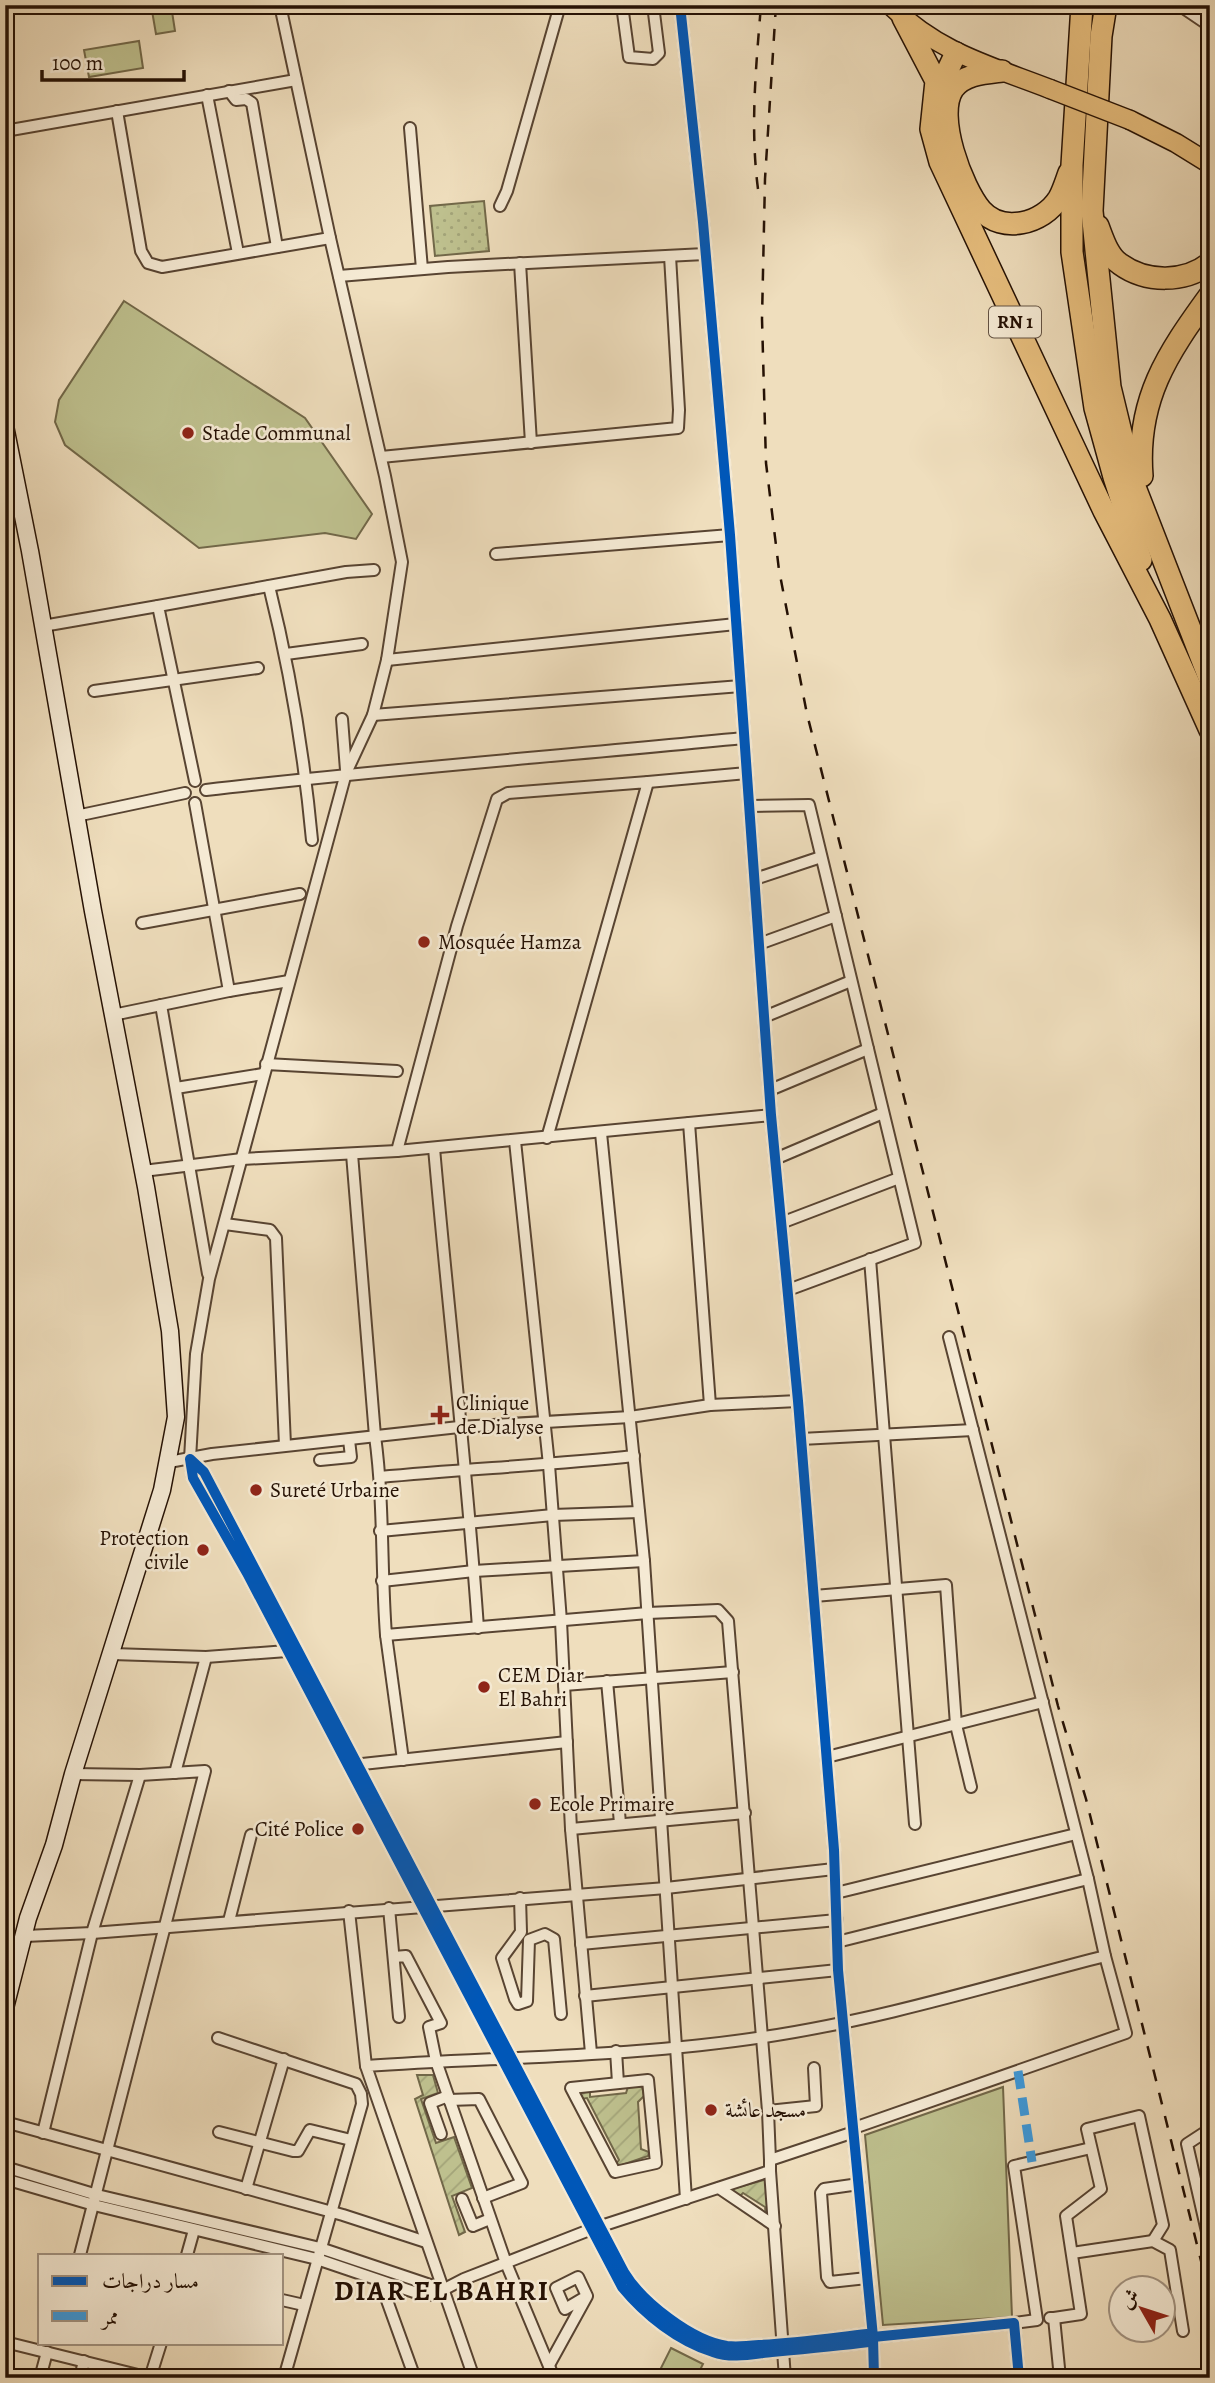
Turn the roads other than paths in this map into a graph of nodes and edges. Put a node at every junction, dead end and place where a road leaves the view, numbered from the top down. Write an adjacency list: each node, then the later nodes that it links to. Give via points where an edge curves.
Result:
1 (280, 5): 13 (street)
2 (560, 5): 23 (street)
3 (622, 5): 4 (street, via 629,57 653,59 659,52)
4 (653, 5)
5 (680, 5): 28 (street)
6 (1082, 5): 22 (highway)
7 (1106, 5): 24 (highway)
8 (1179, 5): 10 (street)
9 (897, 12): 11 (main road, RN 1, via 928,38); 17 (highway, RN 1, via 936,81)
10 (1210, 26)
11 (964, 57): 12 (main road, RN 1); 14 (highway); 17 (highway)
12 (1002, 71): 14 (highway, via 967,78); 21 (main road, RN 1, bridge, via 1130,120)
13 (296, 80): 15 (street); 25 (street)
14 (954, 88): 22 (highway, via 947,102 951,146 982,210 999,223 1018,224 1043,215 1059,198)
15 (229, 91): 16 (street); 26 (street, via 236,100 252,103)
16 (207, 95): 18 (street); 27 (street)
17 (934, 99): 44 (highway, RN 1, via 931,129 940,162 1104,511)
18 (117, 111): 20 (street); 27 (street, via 141,251 148,264 162,267)
19 (410, 128): 32 (street)
20 (5, 131)
21 (1210, 164)
22 (1072, 165): 44 (highway, via 1072,252 1095,408)
23 (500, 206)
24 (1092, 211): 31 (highway, via 1118,263 1137,273 1158,279 1181,276); 39 (highway, via 1110,387 1133,482)
25 (330, 239): 26 (street); 33 (street)
26 (277, 247): 27 (street)
27 (238, 253)
28 (705, 254): 29 (street); 38 (street)
29 (670, 256): 30 (street); 36 (street, via 678,428)
30 (520, 263): 32 (street); 36 (street)
31 (1210, 263)
32 (422, 269): 33 (street)
33 (339, 276): 37 (street)
34 (1210, 295): 39 (highway, via 1163,363 1143,424 1142,488)
35 (5, 426): 46 (street)
36 (531, 443): 37 (street)
37 (381, 457): 49 (street, via 402,562)
38 (730, 534): 40 (street); 45 (street)
39 (1153, 537): 52 (highway)
40 (496, 554)
41 (374, 570): 42 (street)
42 (269, 586): 43 (street); 48 (street)
43 (159, 606): 46 (street); 51 (street)
44 (1160, 619): 57 (highway, RN 1)
45 (736, 624): 49 (street); 53 (street)
46 (43, 626): 68 (street)
47 (362, 644): 48 (street)
48 (286, 654): 61 (street)
49 (387, 660): 55 (street)
50 (258, 667): 51 (street)
51 (175, 680): 54 (street); 62 (street)
52 (1210, 680)
53 (741, 686): 55 (street); 58 (street)
54 (94, 691)
55 (373, 715): 59 (street)
56 (342, 719): 59 (street)
57 (1210, 730)
58 (743, 738): 59 (street); 60 (street)
59 (346, 773): 61 (street); 77 (street)
60 (747, 773): 63 (street); 67 (street)
61 (306, 778): 64 (street); 69 (street)
62 (195, 781): 64 (street); 65 (street, via 186,786)
63 (648, 782): 92 (street); 95 (street, via 508,793 497,799 457,926)
64 (206, 790): 66 (street)
65 (185, 793): 66 (street); 68 (street)
66 (195, 803): 73 (street)
67 (750, 806): 70 (street, via 809,805); 71 (street)
68 (76, 816): 81 (street)
69 (312, 840)
70 (821, 857): 71 (street); 74 (street)
71 (755, 879): 76 (street)
72 (300, 894): 73 (street)
73 (215, 911): 75 (street); 79 (street)
74 (836, 916): 76 (street); 78 (street)
75 (142, 923)
76 (759, 944): 82 (street)
77 (289, 981): 79 (street); 84 (street)
78 (851, 981): 82 (street); 83 (street)
79 (229, 991): 80 (street)
80 (161, 1005): 81 (street); 86 (street)
81 (113, 1014): 100 (street)
82 (764, 1017): 87 (street)
83 (868, 1049): 87 (street); 88 (street)
84 (265, 1069): 85 (street); 86 (street); 97 (street)
85 (397, 1071)
86 (176, 1088): 99 (street)
87 (770, 1090): 89 (street)
88 (883, 1113): 98 (street); 101 (street)
89 (771, 1115): 90 (street); 98 (street)
90 (689, 1123): 91 (street); 109 (street)
91 (601, 1133): 92 (street); 110 (street)
92 (547, 1138): 93 (street)
93 (515, 1140): 94 (street); 111 (street)
94 (434, 1148): 95 (street); 112 (street)
95 (397, 1151): 96 (street)
96 (352, 1154): 97 (street); 114 (street)
97 (242, 1159): 99 (street); 103 (street)
98 (775, 1159): 102 (street)
99 (190, 1166): 100 (street); 105 (street)
100 (143, 1171): 122 (street, via 176,1393)
101 (899, 1178): 102 (street); 104 (street, via 915,1244)
102 (781, 1223): 106 (street)
103 (225, 1224): 105 (street); 118 (street, via 270,1230 276,1238)
104 (870, 1259): 106 (street); 115 (street)
105 (209, 1279): 120 (street, via 196,1354)
106 (788, 1290): 108 (street)
107 (948, 1337): 113 (street)
108 (798, 1401): 109 (street); 116 (street)
109 (710, 1405): 110 (street)
110 (630, 1417): 111 (street); 119 (street)
111 (545, 1423): 112 (street); 123 (street)
112 (459, 1427): 114 (street); 124 (street)
113 (972, 1430): 115 (street); 147 (street)
114 (375, 1436): 117 (street); 125 (street)
115 (885, 1436): 116 (street); 134 (street)
116 (801, 1439): 135 (street)
117 (349, 1440): 118 (street); 121 (street, via 351,1457)
118 (285, 1445): 120 (street)
119 (634, 1456): 123 (street); 126 (street)
120 (190, 1459): 122 (street); 140 (street, via 193,1478); 153 (street, via 204,1472)
121 (320, 1460)
122 (169, 1462): 141 (street)
123 (549, 1465): 124 (street); 127 (street)
124 (464, 1469): 125 (street); 128 (street)
125 (380, 1477): 129 (street)
126 (639, 1512): 127 (street); 130 (street)
127 (553, 1515): 128 (street); 131 (street)
128 (471, 1523): 129 (street); 132 (street)
129 (380, 1531): 133 (street)
130 (644, 1561): 131 (street); 136 (street)
131 (557, 1567): 132 (street); 137 (street)
132 (474, 1571): 133 (street); 138 (street)
133 (382, 1581): 139 (street)
134 (898, 1588): 135 (street); 148 (street, via 946,1585); 149 (street)
135 (814, 1596): 151 (street)
136 (648, 1613): 137 (street); 143 (street, via 718,1611 729,1621); 144 (street)
137 (561, 1621): 138 (street); 146 (street)
138 (478, 1628): 139 (street)
139 (386, 1635): 152 (street)
140 (287, 1651): 142 (street); 153 (street)
141 (112, 1654): 142 (street); 155 (street)
142 (206, 1657): 154 (street)
143 (733, 1672): 144 (street); 158 (street)
144 (651, 1678): 145 (street); 159 (street)
145 (607, 1681): 146 (street); 160 (street)
146 (564, 1685): 150 (street)
147 (1043, 1702): 148 (street); 163 (street)
148 (956, 1725): 149 (street); 157 (street)
149 (908, 1735): 151 (street); 161 (street)
150 (567, 1742): 152 (street); 162 (street)
151 (827, 1757): 165 (street)
152 (403, 1760): 153 (street)
153 (353, 1765): 172 (street)
154 (175, 1773): 156 (street); 177 (street, via 205,1771)
155 (73, 1774): 156 (street); 180 (street)
156 (140, 1775): 179 (street)
157 (971, 1787)
158 (746, 1813): 159 (street); 166 (street)
159 (662, 1822): 160 (street); 168 (street)
160 (620, 1823): 162 (street)
161 (915, 1824)
162 (571, 1829): 170 (street)
163 (1076, 1834): 167 (street); 169 (street)
164 (251, 1835): 176 (street)
165 (834, 1869): 166 (street); 169 (street)
166 (749, 1878): 168 (street); 178 (street)
167 (1088, 1879): 183 (street); 185 (street)
168 (666, 1888): 170 (street); 182 (street)
169 (836, 1893): 175 (street)
170 (576, 1894): 171 (street); 184 (street)
171 (520, 1898): 172 (street); 181 (street)
172 (427, 1905): 173 (street); 200 (street)
173 (389, 1908): 174 (street); 186 (street)
174 (349, 1911): 176 (street); 203 (street)
175 (837, 1920): 178 (street); 183 (street)
176 (229, 1922): 177 (street)
177 (167, 1927): 179 (street); 217 (street)
178 (754, 1929): 182 (street); 188 (street)
179 (92, 1933): 180 (street); 212 (street)
180 (25, 1936): 191 (street)
181 (525, 1936): 181 (street, via 527,2001 518,2004 502,1958); 192 (street, via 545,1934 554,1939)
182 (669, 1937): 184 (street); 189 (street)
183 (837, 1942): 187 (street)
184 (581, 1944): 190 (street)
185 (1105, 1956): 194 (street); 210 (street, via 1126,2033)
186 (394, 1957): 193 (street); 202 (street, via 406,1956 441,2023 429,2027)
187 (838, 1970): 188 (street); 194 (street)
188 (757, 1978): 189 (street); 195 (street)
189 (673, 1987): 190 (street); 197 (street)
190 (585, 1996): 199 (street)
191 (5, 2008)
192 (561, 2014)
193 (399, 2017)
194 (845, 2024): 195 (street); 210 (street)
195 (761, 2037): 197 (street); 207 (street)
196 (218, 2038): 201 (street)
197 (677, 2046): 198 (street); 226 (street)
198 (616, 2051): 199 (street); 205 (street)
199 (591, 2053): 200 (street)
200 (507, 2057): 202 (street); 231 (street)
201 (284, 2059): 214 (street, via 356,2084 362,2104); 215 (street)
202 (436, 2061): 203 (street); 206 (street)
203 (366, 2066): 234 (street)
204 (814, 2068): 207 (street, via 816,2106)
205 (618, 2083): 205 (street, via 648,2080 656,2163 614,2172 571,2088)
206 (448, 2098): 213 (street, via 430,2103); 224 (street); 224 (street, via 480,2099 522,2183)
207 (768, 2111): 218 (street)
208 (5, 2122): 212 (street)
209 (1210, 2129): 235 (street, via 1187,2144)
210 (854, 2130): 218 (street); 221 (street)
211 (219, 2132): 215 (street)
212 (43, 2133): 217 (street)
213 (441, 2134)
214 (351, 2140): 215 (street, via 310,2130 298,2151); 228 (street)
215 (260, 2142): 223 (street)
216 (1091, 2148): 233 (street, via 1087,2129 1139,2116 1163,2225); 236 (street, via 1101,2189 1066,2216); 248 (street, via 1014,2166)
217 (108, 2152): 223 (street); 227 (street)
218 (770, 2166): 222 (street); 230 (street)
219 (5, 2167): 227 (street)
220 (5, 2179): 227 (street)
221 (859, 2184): 241 (street); 241 (street, via 821,2193 827,2277 830,2282)
222 (719, 2188): 226 (street); 230 (street)
223 (246, 2189): 228 (street)
224 (483, 2198): 229 (street)
225 (461, 2199): 229 (street, via 472,2226)
226 (686, 2199): 231 (street)
227 (95, 2200): 232 (street); 237 (street); 239 (street)
228 (330, 2211): 234 (street); 239 (street)
229 (490, 2219): 240 (street)
230 (775, 2226): 254 (street)
231 (597, 2228): 240 (street); 254 (street, via 622,2287 677,2334 715,2353 735,2356)
232 (194, 2230): 238 (street); 239 (street)
233 (1153, 2241): 236 (street); 250 (street, via 1170,2250)
234 (426, 2242): 243 (street)
235 (1210, 2245)
236 (1072, 2253): 247 (street, via 1081,2314)
237 (80, 2254)
238 (187, 2254)
239 (319, 2254): 242 (street); 243 (street); 246 (street)
240 (506, 2263): 243 (street); 257 (street)
241 (867, 2278): 251 (street)
242 (380, 2281): 243 (street, via 417,2293 433,2295); 262 (street)
243 (442, 2289): 263 (street)
244 (587, 2296): 257 (street)
245 (284, 2300): 246 (street)
246 (304, 2305): 261 (street)
247 (1054, 2318): 248 (street); 268 (street)
248 (1037, 2320): 249 (street)
249 (1014, 2323): 251 (street); 267 (street)
250 (1183, 2331)
251 (873, 2337): 254 (street, via 869,2342); 266 (street)
252 (5, 2342): 255 (street)
253 (161, 2344): 260 (street)
254 (784, 2348): 265 (street)
255 (52, 2349): 256 (street); 258 (street)
256 (85, 2361): 259 (street); 260 (street)
257 (549, 2365): 264 (street)
258 (40, 2378)
259 (80, 2378)
260 (150, 2378)
261 (284, 2378)
262 (415, 2378)
263 (474, 2378)
264 (554, 2378)
265 (785, 2378)
266 (874, 2378)
267 (1019, 2378)
268 (1060, 2378)

